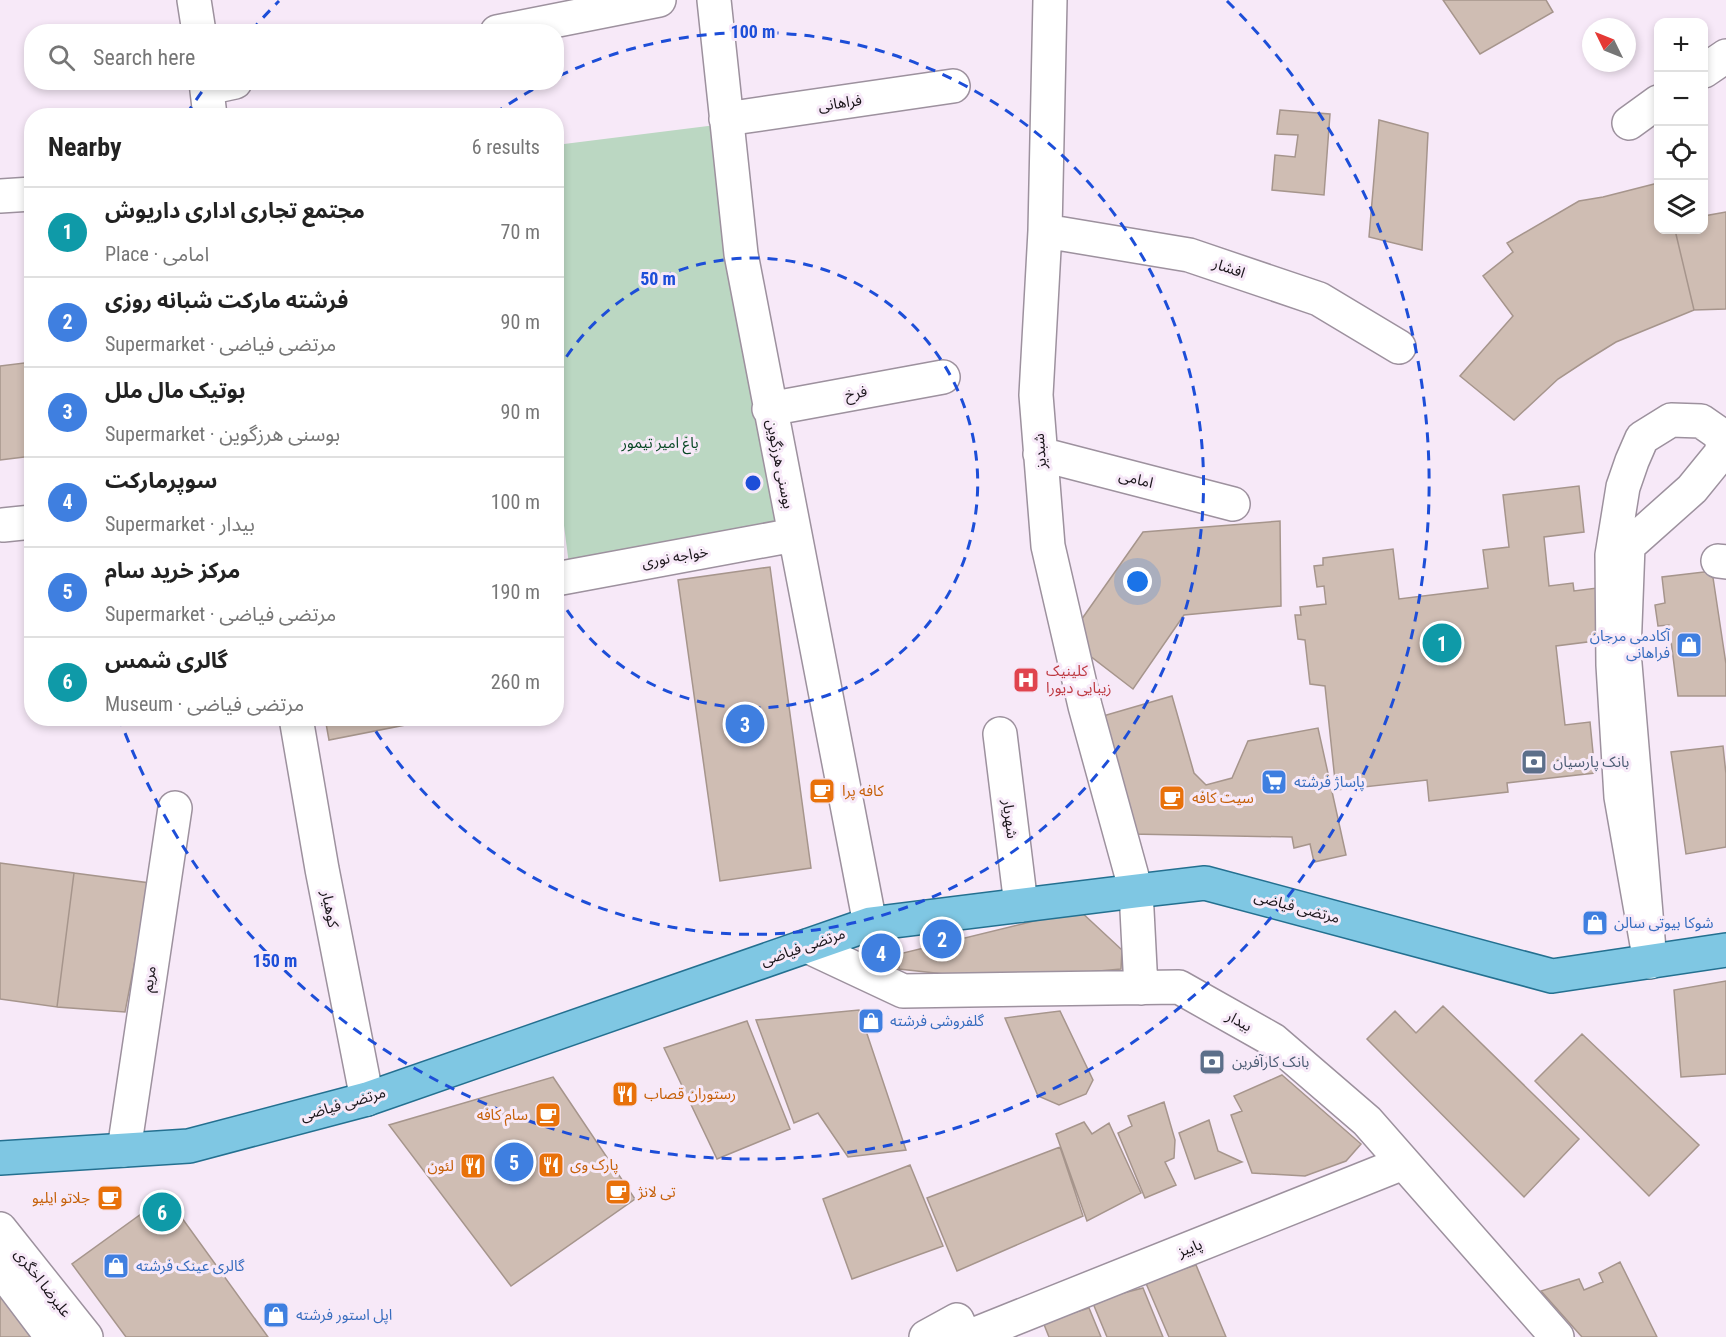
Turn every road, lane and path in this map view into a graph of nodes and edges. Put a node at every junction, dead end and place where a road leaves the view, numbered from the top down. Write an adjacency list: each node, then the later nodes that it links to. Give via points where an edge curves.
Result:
1 (194, 0): 5 (street)
2 (659, 0): 6 (street)
3 (714, 0): 11 (street, بوسنی هرزگوین)
4 (1050, 0): 15 (street, شبدیز)
5 (197, 24)
6 (538, 24)
7 (1726, 56): 8 (street)
8 (1708, 68)
9 (954, 86): 11 (street, فراهانی)
10 (1654, 106): 12 (street)
11 (726, 119): 18 (street, بوسنی هرزگوین, via 741,254)
12 (1629, 123)
13 (24, 194): 14 (street)
14 (0, 196)
15 (1045, 231): 16 (street, افشار, via 1189,255 1320,299); 19 (street, شبدیز, via 1036,395)
16 (1399, 347)
17 (943, 376): 18 (street, فرخ)
18 (769, 409): 21 (street, بوسنی هرزگوین)
19 (1040, 454): 20 (street, امامی); 26 (street, شبدیز, via 1048,546 1085,706)
20 (1233, 504)
21 (794, 535): 22 (street, خواجه نوری); 28 (street, بوسنی هرزگوین)
22 (564, 578)
23 (297, 726): 33 (street, کوهیار)
24 (1000, 734): 27 (street, شهریار)
25 (175, 808): 34 (street, مریم)
26 (1136, 891): 27 (main road, مرتضی فیاضی); 31 (main road, مرتضی فیاضی, via 1205,883 1552,976); 32 (street, شبدیز)
27 (1021, 905): 28 (main road, مرتضی فیاضی)
28 (870, 924): 29 (main road, مرتضی فیاضی)
29 (807, 946): 32 (street, بیدار, via 903,991); 33 (main road, مرتضی فیاضی)
30 (1726, 950): 31 (main road, مرتضی فیاضی)
31 (1650, 962): 31 (street, via 1624,652 1628,546 1692,489 1723,451 1722,435 1701,421 1671,420 1642,438 1623,487 1612,555 1612,665 1621,797)
32 (1141, 988): 36 (street, بیدار, via 1179,987 1273,1040 1367,1121)
33 (367, 1099): 34 (main road, مرتضی فیاضی, via 189,1146)
34 (124, 1150): 35 (main road, مرتضی فیاضی)
35 (0, 1158)
36 (1403, 1162): 39 (street, پاییز); 43 (street, بیدار)
37 (0, 1228): 41 (street, علیرضا اخگری)
38 (0, 1268): 40 (street, علیرضا اخگری)
39 (971, 1335): 42 (street, via 957,1320)
40 (52, 1337)
41 (86, 1337)
42 (926, 1337)
43 (1557, 1337)

